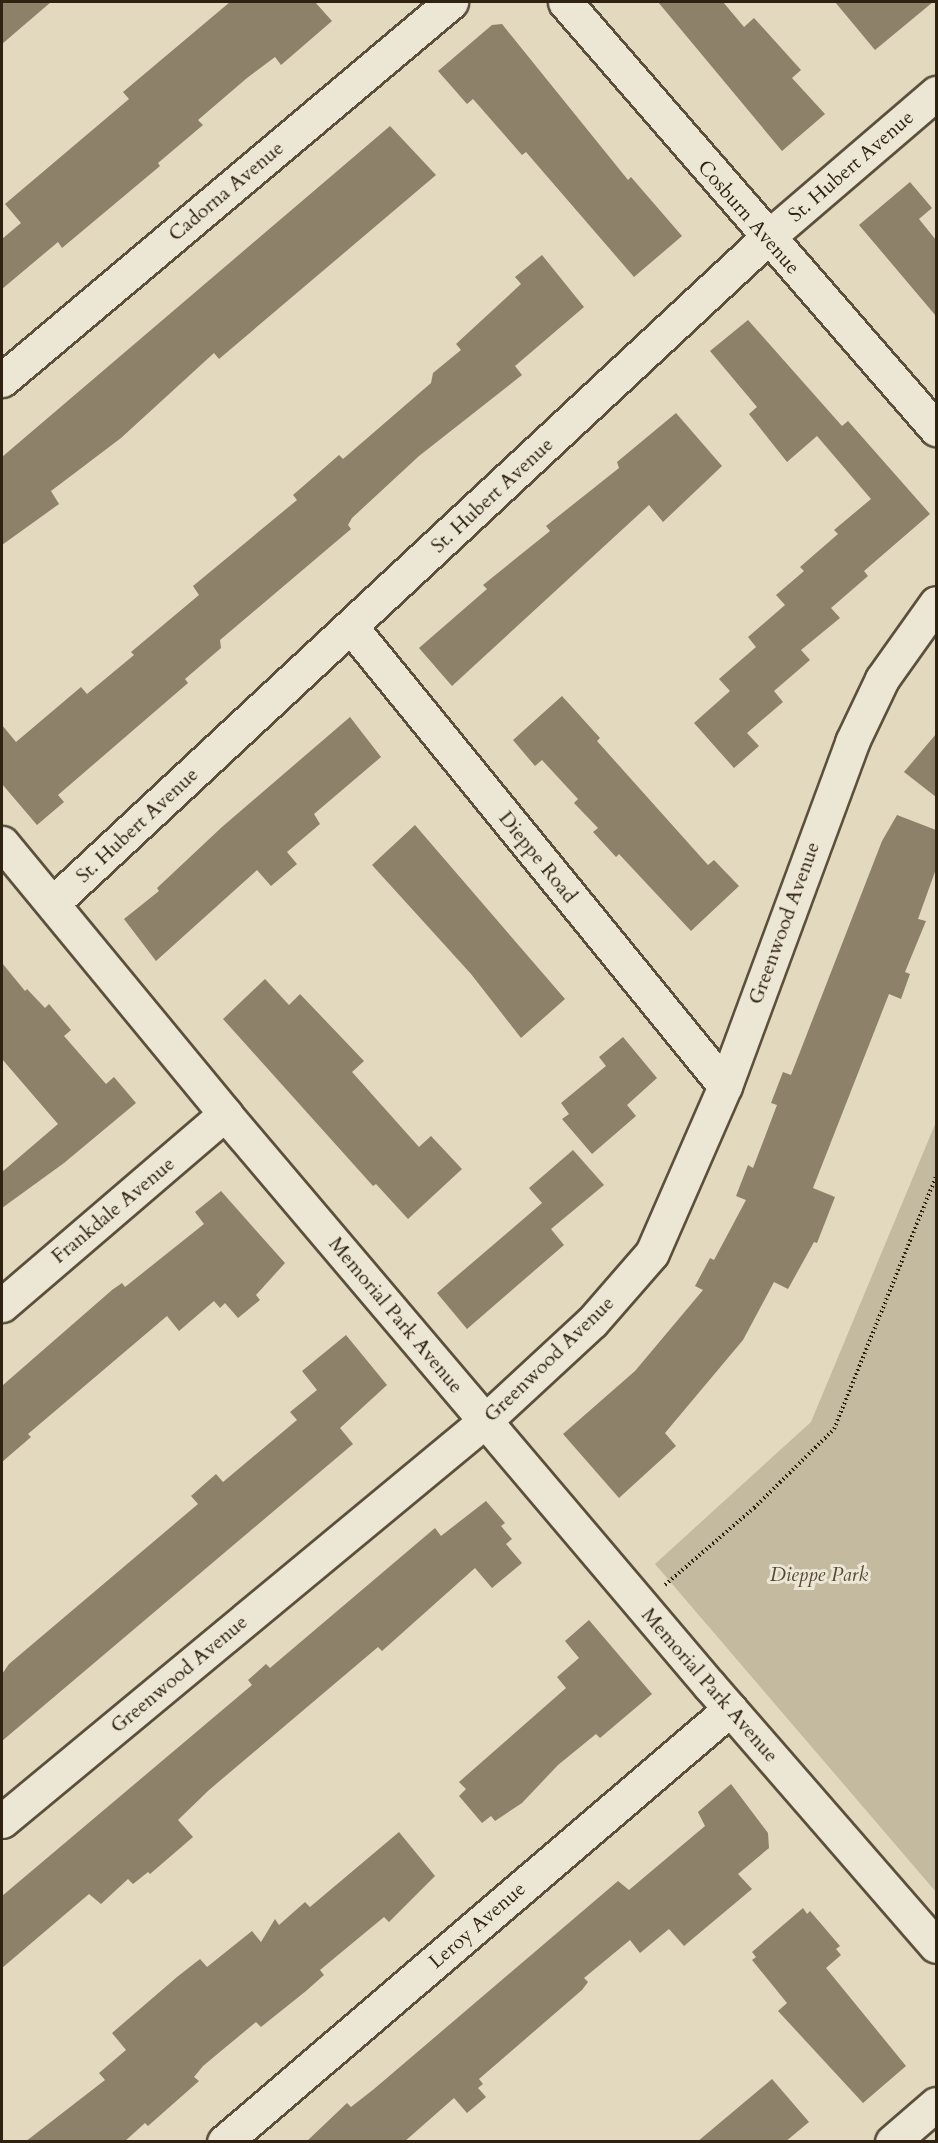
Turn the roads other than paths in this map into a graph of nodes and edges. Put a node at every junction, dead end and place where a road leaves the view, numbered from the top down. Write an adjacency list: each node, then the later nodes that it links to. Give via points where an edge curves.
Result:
1 (451, 2): 5 (street, Cadorna Avenue)
2 (565, 2): 4 (street, Cosburn Avenue)
3 (936, 93): 4 (street, St. Hubert Avenue)
4 (767, 238): 6 (street, Cosburn Avenue); 8 (street, St. Hubert Avenue)
5 (2, 380)
6 (936, 429)
7 (936, 603): 11 (street, Greenwood Avenue, via 882,679 852,742)
8 (351, 627): 10 (street, St. Hubert Avenue); 11 (street, Dieppe Road)
9 (2, 843): 10 (street, Memorial Park Avenue)
10 (54, 902): 12 (street, Memorial Park Avenue)
11 (725, 1086): 14 (street, Greenwood Avenue, via 652,1253 592,1322)
12 (225, 1114): 13 (street, Frankdale Avenue); 14 (street, Memorial Park Avenue)
13 (2, 1305)
14 (486, 1420): 15 (street, Memorial Park Avenue); 16 (street, Greenwood Avenue)
15 (730, 1708): 17 (street, Memorial Park Avenue); 19 (street, Leroy Avenue)
16 (2, 1821)
17 (936, 1946)
18 (936, 2104): 20 (street)
19 (224, 2142)
20 (892, 2142)

